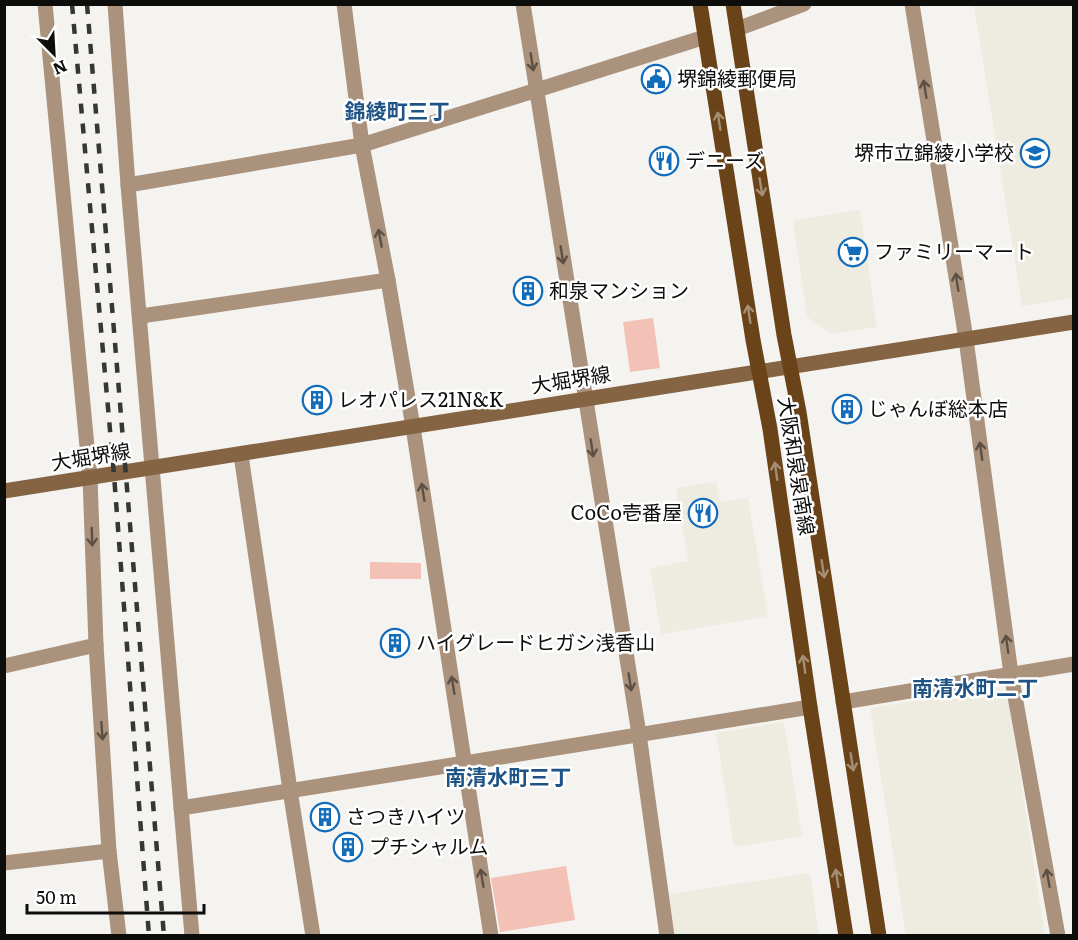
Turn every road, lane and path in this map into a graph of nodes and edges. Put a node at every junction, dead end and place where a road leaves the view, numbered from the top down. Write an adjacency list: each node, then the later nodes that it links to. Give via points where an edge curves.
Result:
1 (45, 4): 24 (street)
2 (115, 4): 13 (street)
3 (344, 4): 12 (street)
4 (523, 4): 11 (street, one-way to 11)
5 (700, 4): 10 (main road, 大阪和泉泉南線)
6 (733, 4): 9 (main road, 大阪和泉泉南線)
7 (804, 4): 9 (street)
8 (912, 4): 17 (street, one-way to 8)
9 (737, 29): 18 (main road, 大阪和泉泉南線, one-way to 18)
10 (705, 37): 11 (street); 19 (main road, 大阪和泉泉南線, one-way to 10)
11 (537, 90): 12 (street); 20 (street, one-way to 20)
12 (362, 146): 13 (street); 14 (street, one-way to 12)
13 (129, 185): 15 (street)
14 (388, 280): 15 (street); 21 (street)
15 (141, 316): 23 (street)
16 (1074, 322): 17 (main road, 大堀堺線)
17 (966, 339): 18 (main road, 大堀堺線); 29 (street, one-way to 17)
18 (790, 366): 19 (main road, 大堀堺線); 30 (main road, 大阪和泉泉南線, one-way to 30)
19 (759, 372): 20 (main road, 大堀堺線); 31 (main road, 大阪和泉泉南線, one-way to 19)
20 (585, 399): 21 (main road, 大堀堺線); 32 (street, one-way to 32)
21 (413, 426): 22 (main road, 大堀堺線); 33 (street, one-way to 21)
22 (241, 454): 23 (main road, 大堀堺線); 34 (street)
23 (152, 468): 24 (main road, 大堀堺線); 35 (street)
24 (90, 478): 25 (main road, 大堀堺線); 26 (street, one-way to 26)
25 (4, 491)
26 (96, 645): 28 (street); 36 (street, one-way to 36)
27 (1074, 664): 29 (street)
28 (4, 666)
29 (1011, 674): 30 (street); 45 (street, one-way to 29)
30 (843, 702): 44 (main road, 大阪和泉泉南線, one-way to 44)
31 (810, 707): 32 (street); 43 (main road, 大阪和泉泉南線, one-way to 31)
32 (639, 734): 33 (street); 42 (street)
33 (465, 763): 34 (street); 41 (street, one-way to 33)
34 (290, 790): 35 (street); 40 (street)
35 (181, 808): 39 (street)
36 (109, 851): 37 (street); 38 (street)
37 (4, 863)
38 (119, 936)
39 (192, 936)
40 (313, 936)
41 (491, 936)
42 (667, 936)
43 (846, 936)
44 (879, 936)
45 (1058, 936)

